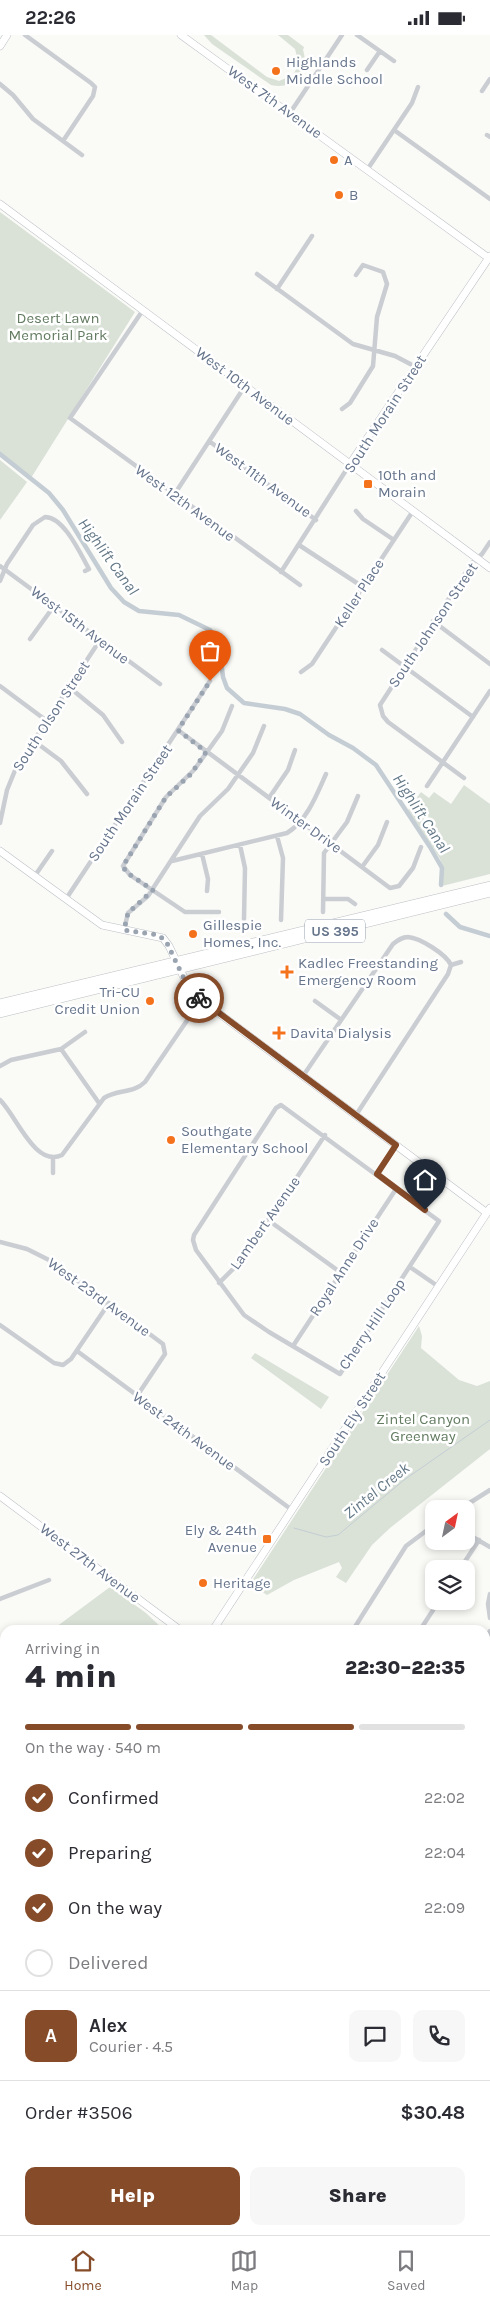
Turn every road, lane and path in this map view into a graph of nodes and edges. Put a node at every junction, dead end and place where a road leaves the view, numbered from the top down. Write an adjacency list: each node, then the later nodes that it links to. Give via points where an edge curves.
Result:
1 (7, 35): 6 (street)
2 (25, 35): 16 (street, via 95,89)
3 (181, 35): 14 (street, West 7th Avenue)
4 (342, 35): 14 (street)
5 (358, 35): 7 (street)
6 (0, 46)
7 (380, 51): 8 (street); 9 (street)
8 (394, 61)
9 (367, 70)
10 (490, 79): 13 (street)
11 (0, 84): 16 (street, via 29,115)
12 (418, 87): 15 (street, via 412,103)
13 (482, 91)
14 (290, 113): 18 (street, West 7th Avenue)
15 (394, 130): 18 (street); 19 (street)
16 (63, 141): 17 (street)
17 (82, 155)
18 (368, 170): 22 (street, West 7th Avenue)
19 (490, 199)
20 (0, 204): 26 (street, West 10th Avenue)
21 (312, 236): 25 (street)
22 (490, 257): 28 (street, South Morain Street)
23 (258, 274): 25 (street)
24 (356, 275): 27 (street, via 366,265 380,270 387,280 376,323)
25 (277, 289): 27 (street, via 353,343)
26 (143, 310): 29 (street, West 10th Avenue); 33 (street, West 12th Avenue, via 70,419)
27 (376, 351): 28 (street); 30 (street, via 374,366 350,403)
28 (416, 367): 32 (street, South Morain Street)
29 (245, 386): 31 (street); 32 (street, West 10th Avenue)
30 (342, 409)
31 (209, 441): 33 (street); 36 (street, West 11th Avenue)
32 (350, 464): 35 (street, West 10th Avenue); 36 (street, South Morain Street)
33 (174, 495): 45 (street, West 12th Avenue)
34 (356, 511): 37 (street)
35 (413, 511): 37 (street, Keller Place); 40 (street, West 10th Avenue)
36 (316, 520): 39 (street, South Morain Street)
37 (394, 540): 48 (street, Keller Place)
38 (490, 542): 40 (street, South Johnson Street)
39 (299, 545): 45 (street, South Morain Street); 48 (street)
40 (477, 558): 42 (street, West 10th Avenue); 50 (street, South Johnson Street)
41 (0, 566): 43 (street, West 15th Avenue)
42 (490, 568)
43 (5, 570): 44 (street, via 33,525 48,517 62,525 89,569); 46 (street); 49 (street, West 15th Avenue)
44 (85, 571)
45 (281, 572): 47 (street, West 12th Avenue)
46 (0, 581)
47 (300, 585)
48 (363, 587): 56 (street, Keller Place, via 312,664)
49 (54, 605): 51 (street); 52 (street, West 15th Avenue)
50 (433, 621): 54 (street); 55 (street, South Johnson Street)
51 (30, 639)
52 (100, 640): 58 (street, West 15th Avenue); 60 (street, South Olson Street)
53 (382, 650): 55 (street)
54 (490, 664)
55 (404, 667): 63 (street); 71 (street, South Johnson Street, via 381,701 380,710 388,722)
56 (301, 672)
57 (210, 681): 66 (street, South Morain Street)
58 (160, 684)
59 (0, 687): 64 (street)
60 (69, 687): 64 (street, South Olson Street); 68 (street, via 103,715)
61 (490, 691): 63 (street)
62 (232, 706): 70 (street, via 222,731)
63 (473, 717): 71 (street)
64 (47, 721): 67 (street, South Olson Street)
65 (264, 726): 73 (street, via 253,753)
66 (178, 730): 70 (street, Winter Drive); 98 (street, South Morain Street)
67 (34, 741): 76 (street, via 61,761); 79 (street, South Olson Street, via 12,776)
68 (122, 742)
69 (295, 750): 78 (street, via 288,770)
70 (206, 752): 73 (street, Winter Drive); 94 (street, via 191,774 166,797 124,862 126,872)
71 (443, 762): 74 (street); 75 (street)
72 (326, 774): 80 (street, via 315,799)
73 (237, 775): 78 (street, Winter Drive); 90 (street, via 228,789 200,816)
74 (464, 777)
75 (427, 786)
76 (87, 794)
77 (358, 796): 84 (street, via 347,822)
78 (269, 798): 80 (street, Winter Drive)
79 (2, 802): 82 (street, South Olson Street)
80 (300, 820): 83 (street, via 291,831); 84 (street, Winter Drive)
81 (387, 822): 91 (street, via 378,845)
82 (0, 823)
83 (277, 836): 85 (street); 103 (street, via 283,858)
84 (331, 844): 91 (street, Winter Drive); 97 (street, via 324,853)
85 (240, 845): 89 (street); 102 (street, via 245,868)
86 (421, 847): 91 (street, Winter Drive, via 413,868 397,888 390,888)
87 (0, 851): 92 (street)
88 (52, 851): 92 (street)
89 (202, 854): 90 (street); 95 (street, via 208,879)
90 (172, 861): 94 (street)
91 (362, 867)
92 (34, 877): 98 (street)
93 (490, 886): 106 (highway, US 395)
94 (153, 890): 100 (street, via 186,912); 104 (street, via 128,913)
95 (207, 891)
96 (490, 892): 106 (highway, US 395)
97 (323, 899): 99 (street, via 348,899); 101 (street)
98 (65, 900): 104 (street, via 102,925)
99 (355, 905)
100 (219, 912)
101 (323, 912)
102 (244, 919)
103 (281, 919)
104 (124, 930): 106 (street, via 163,938)
105 (461, 961): 107 (street)
106 (177, 965): 108 (street, via 188,987); 110 (highway, US 395); 111 (highway, US 395)
107 (451, 965): 112 (street, via 412,938 403,938 393,943); 119 (street, via 448,975)
108 (201, 1000): 116 (street); 118 (street, via 145,1082 134,1090 115,1093)
109 (315, 1001): 112 (street)
110 (0, 1004)
111 (0, 1013)
112 (340, 1019): 116 (street)
113 (85, 1032): 114 (street)
114 (61, 1049): 115 (street, via 11,1060); 118 (street)
115 (0, 1066)
116 (303, 1076): 119 (street)
117 (0, 1100): 122 (street, via 36,1150)
118 (100, 1103): 122 (street, via 67,1151)
119 (356, 1115): 121 (street)
120 (324, 1135): 124 (street, Cherry Hill Loop); 127 (street, Lambert Avenue); 131 (street, Cherry Hill Loop, via 284,1105 276,1109 194,1235 196,1249)
121 (396, 1145): 124 (street); 126 (street)
122 (53, 1158): 123 (street)
123 (53, 1173)
124 (377, 1174): 125 (street, Cherry Hill Loop)
125 (396, 1189): 129 (street, Cherry Hill Loop, via 439,1221); 130 (street, Royal Anne Drive)
126 (488, 1210): 132 (street, South Ely Street)
127 (268, 1220): 130 (street); 131 (street, Lambert Avenue, via 240,1263)
128 (0, 1242): 133 (street, West 23rd Avenue, via 44,1257)
129 (410, 1267): 132 (street); 135 (street, Cherry Hill Loop, via 340,1374)
130 (340, 1272): 135 (street, Royal Anne Drive)
131 (219, 1283): 135 (street, Cherry Hill Loop, via 244,1315)
132 (439, 1287): 141 (street, South Ely Street)
133 (109, 1303): 136 (street); 137 (street, West 23rd Avenue, via 161,1341 165,1349 164,1356)
134 (2, 1326): 136 (street, via 54,1363 63,1365 69,1362)
135 (293, 1346)
136 (77, 1351): 137 (street, West 24th Avenue)
137 (138, 1396): 141 (street, West 24th Avenue)
138 (490, 1490): 140 (street)
139 (0, 1496): 152 (street, West 27th Avenue)
140 (474, 1500)
141 (292, 1510): 153 (street, South Ely Street)
142 (425, 1532): 154 (street, via 406,1546)
143 (475, 1538): 144 (street)
144 (479, 1540): 145 (street); 146 (street)
145 (490, 1547)
146 (466, 1560)
147 (48, 1580): 149 (street)
148 (490, 1595): 151 (street)
149 (0, 1599)
150 (433, 1610): 155 (street)
151 (489, 1614)
152 (173, 1625)
153 (216, 1625)
154 (356, 1625)
155 (423, 1625)

